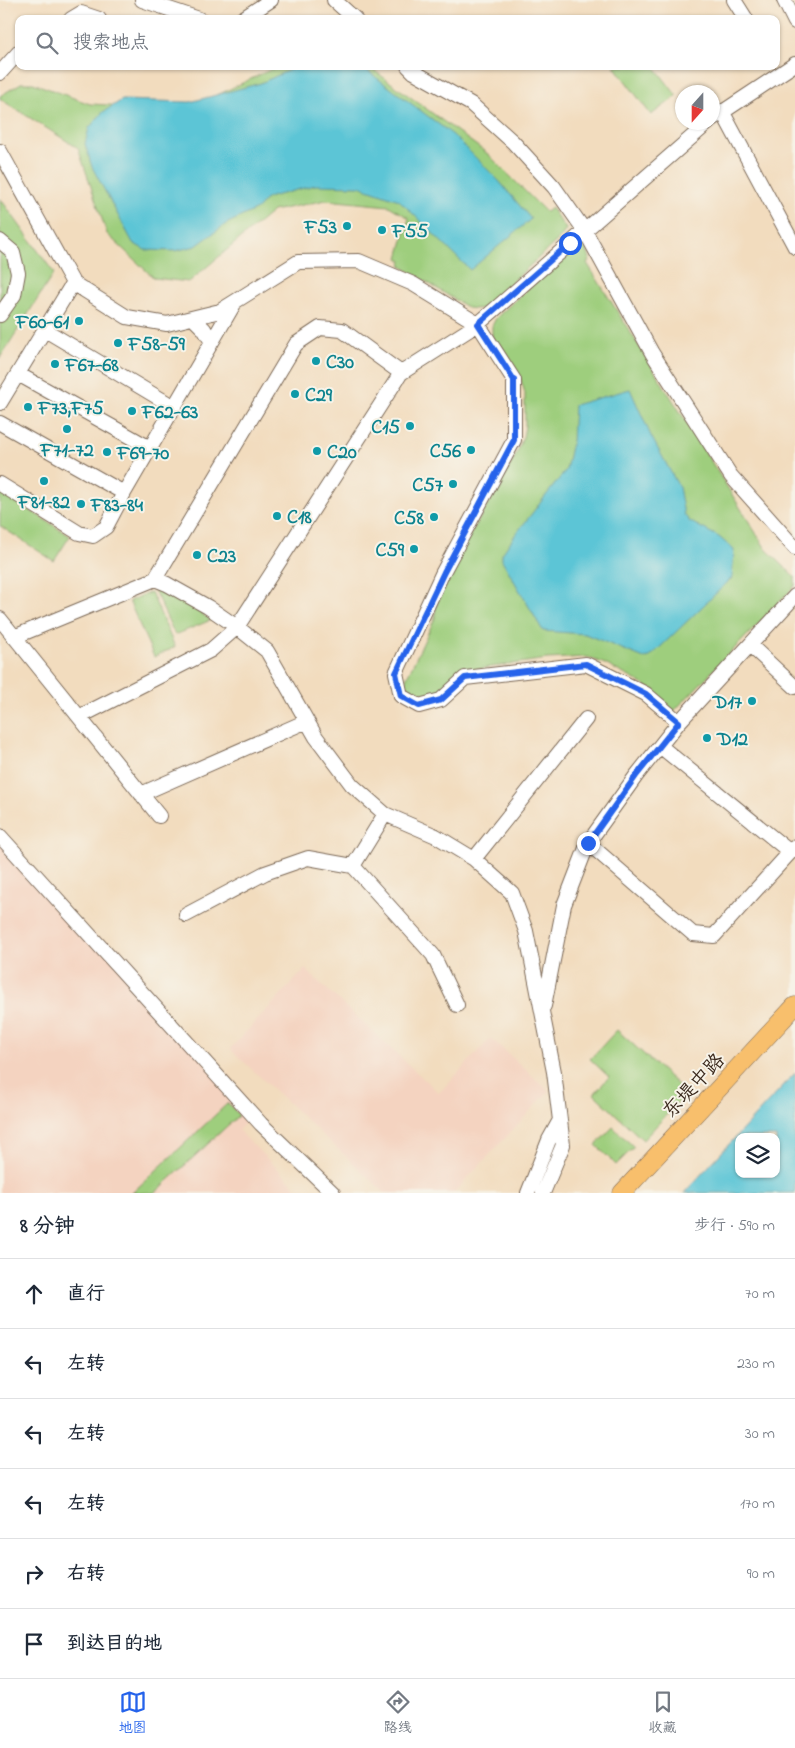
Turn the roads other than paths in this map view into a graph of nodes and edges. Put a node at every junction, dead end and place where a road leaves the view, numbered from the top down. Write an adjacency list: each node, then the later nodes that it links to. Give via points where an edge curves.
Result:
1 (142, 0): 6 (street)
2 (271, 0): 7 (street)
3 (334, 0): 8 (street)
4 (734, 0): 9 (street)
5 (784, 0): 10 (street)
6 (187, 15)
7 (248, 15)
8 (350, 15)
9 (743, 15)
10 (795, 22)
11 (15, 56): 16 (street)
12 (795, 64): 13 (street)
13 (780, 68)
14 (412, 70): 21 (street, via 471,104 513,142 554,187)
15 (777, 70): 17 (street)
16 (0, 73)
17 (720, 113)
18 (720, 120): 23 (street)
19 (700, 130): 21 (street)
20 (0, 151): 24 (street)
21 (584, 231): 28 (street); 39 (street, via 652,352 731,476)
22 (0, 241): 26 (street, via 12,252 18,273 14,295)
23 (795, 247)
24 (73, 283): 27 (street, via 127,317 166,324); 29 (street)
25 (235, 302): 27 (street, via 220,311); 28 (street, via 298,262 359,261 413,284); 30 (street)
26 (0, 315)
27 (193, 318): 30 (street)
28 (478, 324): 31 (street); 50 (street, via 514,380 514,440 444,572 396,673 401,696 419,706 441,700 465,678 586,664 646,694)
29 (45, 330): 32 (street); 34 (street)
30 (212, 342): 34 (street)
31 (402, 373): 40 (street, via 342,330 320,328 296,344); 43 (street)
32 (18, 374): 33 (street); 36 (street)
33 (0, 403)
34 (174, 407): 36 (street)
35 (0, 423): 38 (street)
36 (150, 448): 38 (street)
37 (0, 484): 38 (street, via 79,533 93,536 106,527)
38 (124, 493)
39 (795, 548)
40 (155, 579): 43 (street, via 200,602); 44 (street)
41 (795, 596): 45 (street)
42 (0, 619): 44 (street)
43 (238, 627): 47 (street, via 211,650); 49 (street, via 267,651)
44 (14, 637): 47 (street)
45 (750, 645): 46 (street); 50 (street)
46 (795, 687)
47 (79, 717): 52 (street)
48 (586, 719): 58 (street)
49 (307, 721): 52 (street); 53 (street, via 352,785)
50 (679, 722): 51 (street)
51 (660, 746): 56 (street); 57 (street)
52 (141, 794): 54 (street)
53 (385, 814): 58 (street, via 436,836); 59 (street)
54 (159, 816)
55 (0, 836): 66 (street, via 261,1124)
56 (588, 843): 57 (street, via 693,934 714,936); 63 (street, via 564,905)
57 (792, 849)
58 (474, 859): 63 (street, via 512,893 526,931)
59 (353, 866): 60 (street, via 308,858 265,873); 61 (street, via 433,955)
60 (186, 915)
61 (457, 1005)
62 (795, 1006): 69 (main road, 东堤中路)
63 (543, 1014): 65 (street)
64 (795, 1022): 70 (main road, 东堤中路)
65 (559, 1122): 67 (street); 68 (street, via 563,1145)
66 (333, 1193)
67 (528, 1193)
68 (543, 1193)
69 (622, 1193)
70 (638, 1193)

